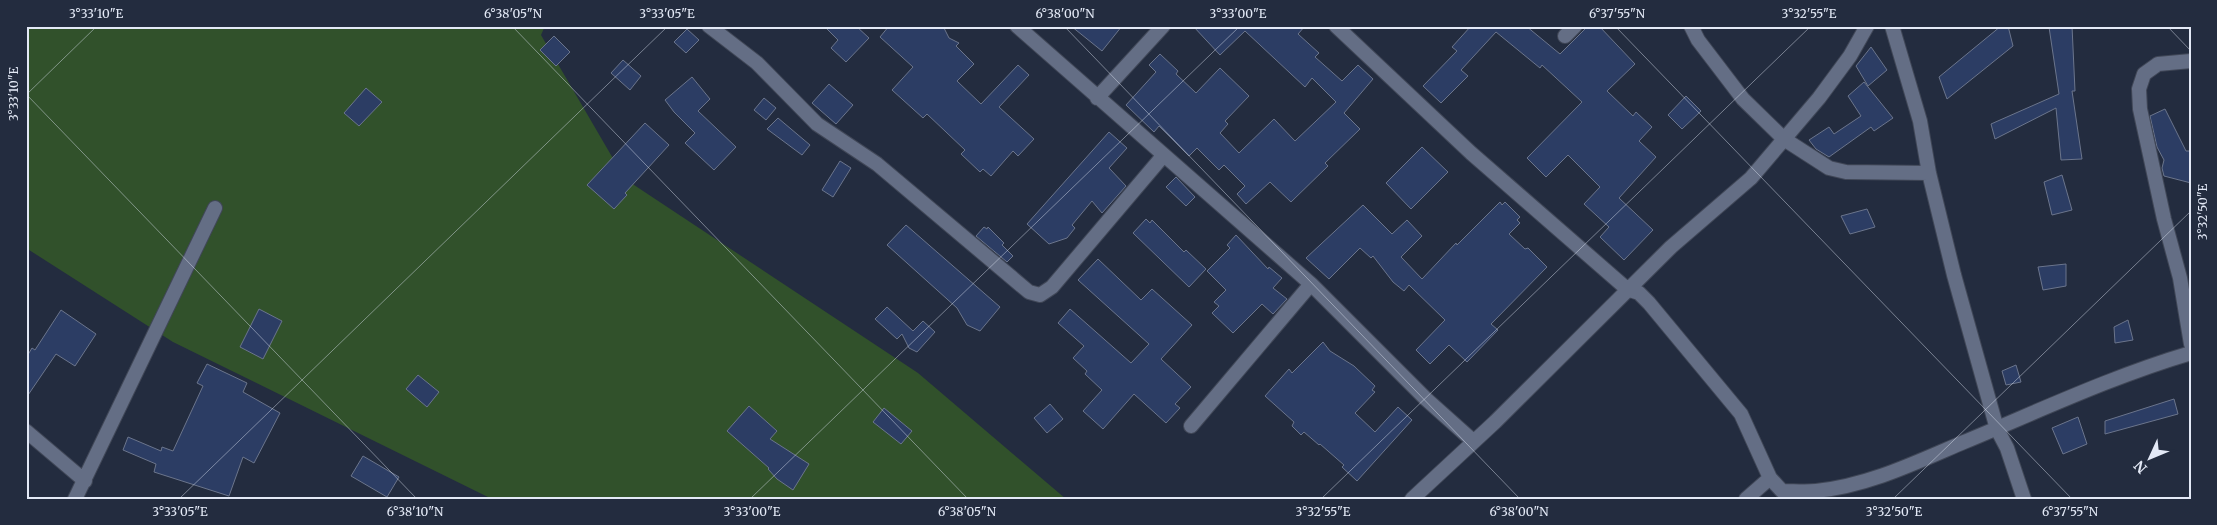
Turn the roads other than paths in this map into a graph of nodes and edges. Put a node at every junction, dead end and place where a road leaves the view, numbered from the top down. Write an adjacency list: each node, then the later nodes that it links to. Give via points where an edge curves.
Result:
1 (709, 26): 11 (street, via 757,63 817,124 877,164 1029,292 1040,295 1052,287)
2 (1017, 26): 9 (street)
3 (1164, 26): 9 (street)
4 (1691, 26): 10 (street, via 1698,40 1743,98)
5 (1867, 26): 10 (street, via 1850,56)
6 (1892, 26): 12 (street, via 1920,121)
7 (1346, 29): 15 (street, via 1471,153)
8 (2191, 61): 16 (street, via 2158,64 2144,74 2139,89 2140,109 2180,278)
9 (1097, 98): 11 (street)
10 (1784, 139): 12 (street, via 1829,168 1846,172); 15 (street, via 1751,178)
11 (1163, 156): 14 (street)
12 (1929, 173): 19 (street)
13 (215, 208): 23 (street)
14 (1311, 284): 18 (street); 21 (street, via 1426,399)
15 (1627, 289): 21 (street); 22 (street, via 1639,293 1649,303 1741,414)
16 (2191, 344)
17 (2191, 353): 19 (street, via 2162,361)
18 (1191, 426)
19 (1997, 429): 24 (street, via 1861,482); 28 (street)
20 (26, 431): 23 (street)
21 (1473, 441): 26 (street)
22 (1770, 478): 24 (street); 27 (street)
23 (85, 481): 25 (street)
24 (1780, 495)
25 (75, 499)
26 (1412, 499)
27 (1746, 499)
28 (2024, 499)

